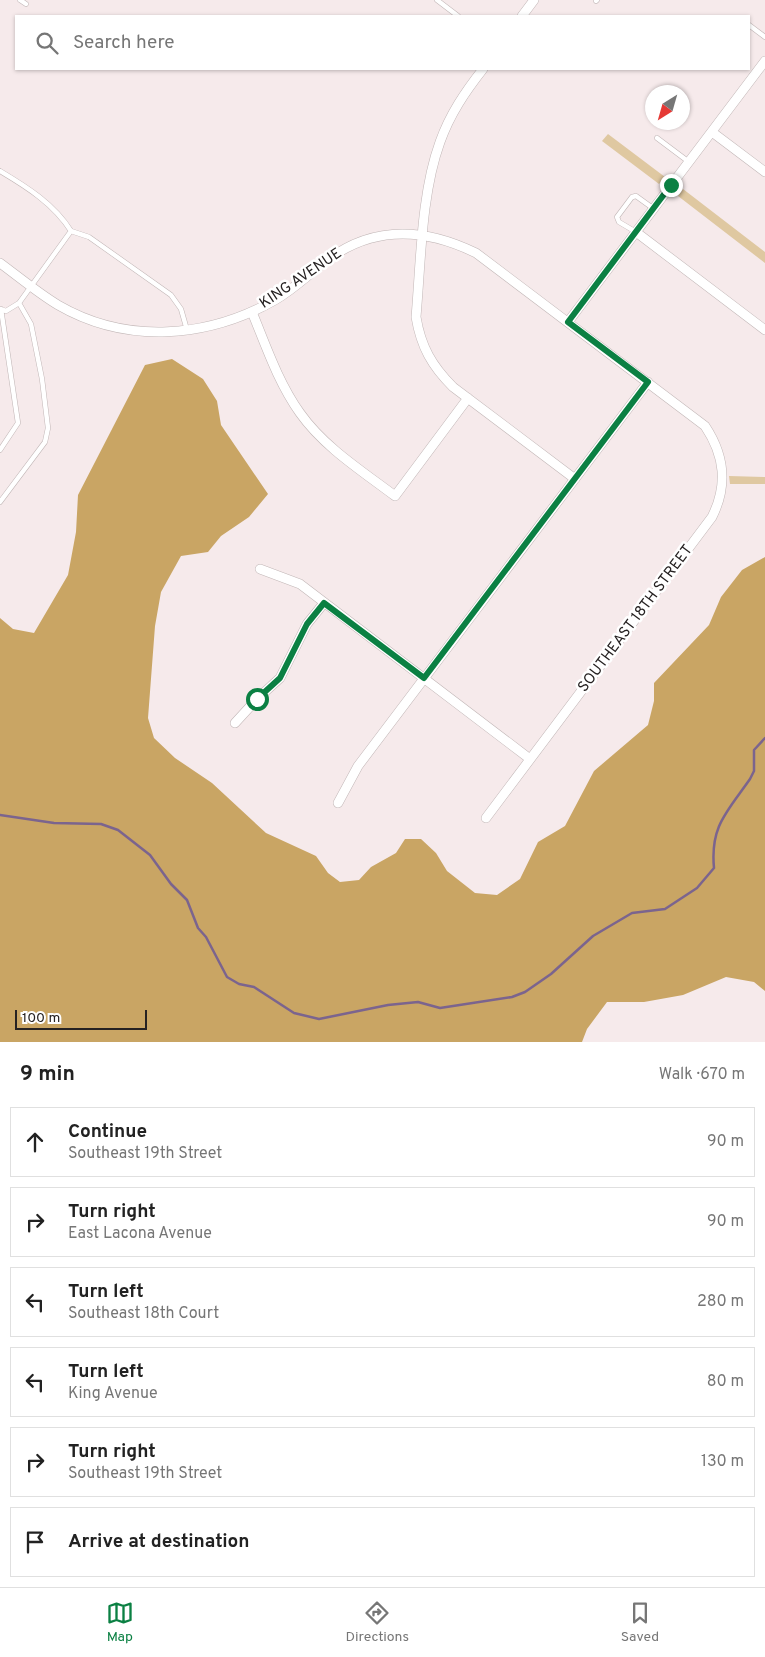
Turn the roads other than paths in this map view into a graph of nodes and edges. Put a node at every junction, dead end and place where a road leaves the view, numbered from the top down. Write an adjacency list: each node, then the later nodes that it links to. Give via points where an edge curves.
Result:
1 (20, 0): 4 (lane)
2 (437, 0): 5 (lane)
3 (534, 0): 6 (street)
4 (26, 4)
5 (457, 15)
6 (523, 15)
7 (750, 26): 8 (lane)
8 (765, 37)
9 (765, 61): 11 (street)
10 (482, 70): 19 (street, via 464,94 440,143 430,180)
11 (712, 132): 13 (street); 15 (street)
12 (656, 138): 13 (lane)
13 (689, 162): 16 (street)
14 (0, 171): 17 (lane, via 60,214)
15 (765, 172)
16 (654, 209): 18 (street); 18 (lane, via 636,196 632,197 617,217 619,222)
17 (71, 231): 21 (lane); 27 (lane, via 89,237 171,295)
18 (636, 232): 25 (street); 26 (street)
19 (423, 234): 24 (street, KING AVENUE, via 400,233 354,245); 25 (street, KING AVENUE, via 452,241 476,253); 29 (street, via 416,317 419,337 439,373)
20 (0, 263): 21 (street, KING AVENUE)
21 (30, 286): 22 (lane); 27 (street, KING AVENUE, via 58,305 96,322 137,332)
22 (19, 303): 23 (lane, via 6,311); 33 (lane, via 31,324 48,428 45,442)
23 (1, 309): 31 (lane, via 18,423)
24 (252, 312): 27 (street, KING AVENUE); 29 (street, via 280,378 300,413 328,444 395,496)
25 (568, 322): 28 (street, KING AVENUE)
26 (765, 330)
27 (188, 331)
28 (648, 382): 30 (street, KING AVENUE); 32 (street)
29 (468, 398): 32 (street)
30 (686, 410): 38 (street, SOUTHEAST 18TH STREET, via 705,426 718,447 724,478 719,502 708,524)
31 (0, 450)
32 (575, 479): 36 (street)
33 (0, 502)
34 (260, 569): 35 (street, via 300,584)
35 (324, 603): 36 (street); 37 (street, via 307,624 280,678)
36 (424, 678): 38 (street); 39 (street, via 358,766)
37 (236, 723)
38 (530, 759): 40 (street, SOUTHEAST 18TH STREET)
39 (338, 803)
40 (486, 818)

